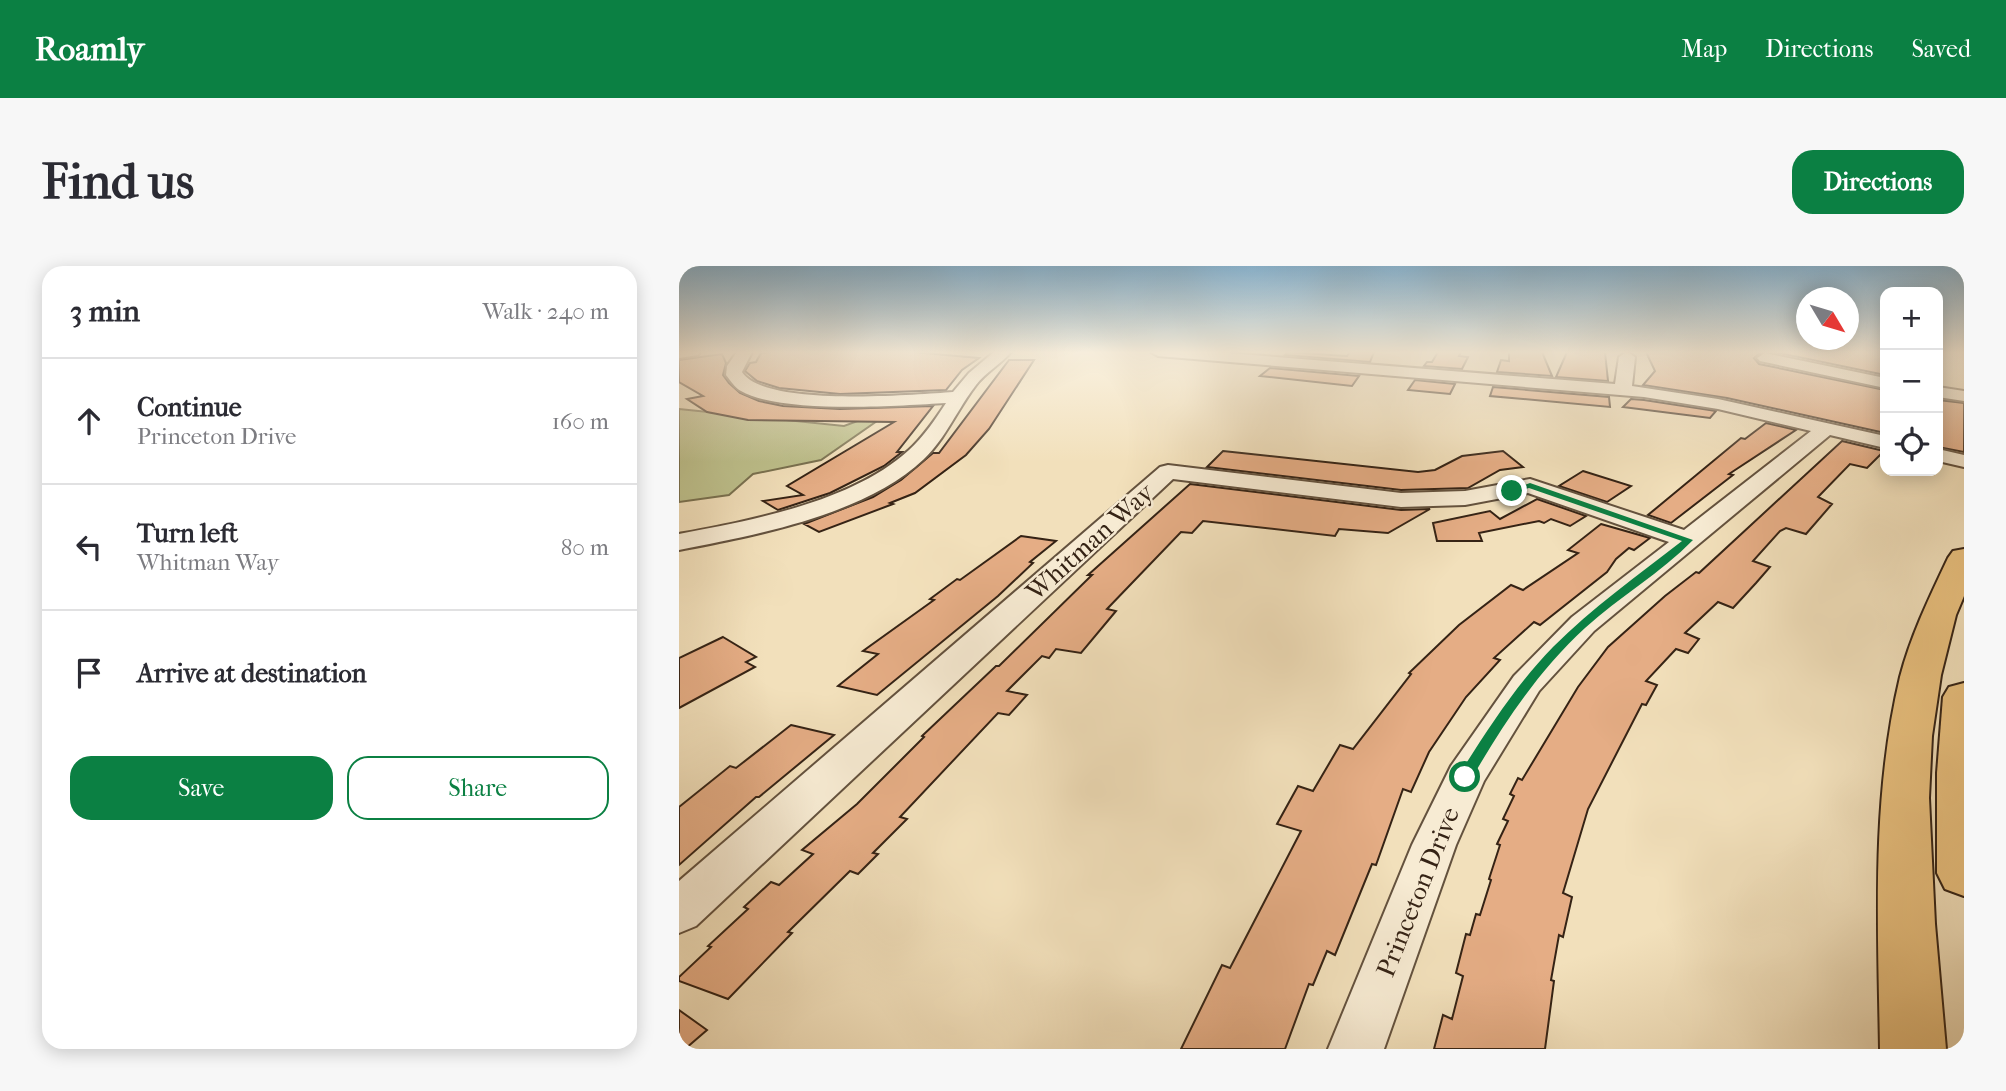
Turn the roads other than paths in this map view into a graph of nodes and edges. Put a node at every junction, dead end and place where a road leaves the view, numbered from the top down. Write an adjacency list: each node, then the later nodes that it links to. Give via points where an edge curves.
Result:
1 (751, 389): 7 (street, via 773,396 851,402)
2 (965, 389): 7 (street)
3 (1619, 389): 4 (street)
4 (1623, 389): 8 (street, via 1693,399)
5 (1943, 393): 6 (street)
6 (1964, 396)
7 (959, 397): 13 (street, via 912,459 866,486 798,513)
8 (1826, 429): 9 (street); 12 (street, Princeton Drive)
9 (1880, 441)
10 (1943, 456): 11 (street)
11 (1964, 461)
12 (1688, 540): 17 (street, Whitman Way, via 1530,486 1465,498 1401,499 1168,472); 18 (street, Princeton Drive, via 1574,633 1526,684 1496,726 1465,777 1434,845)
13 (679, 542)
14 (1964, 558): 19 (main road, via 1927,645 1910,739 1905,881)
15 (1964, 697): 16 (main road, via 1960,800)
16 (1964, 873)
17 (679, 911)
18 (1356, 1049)
19 (1913, 1049)

